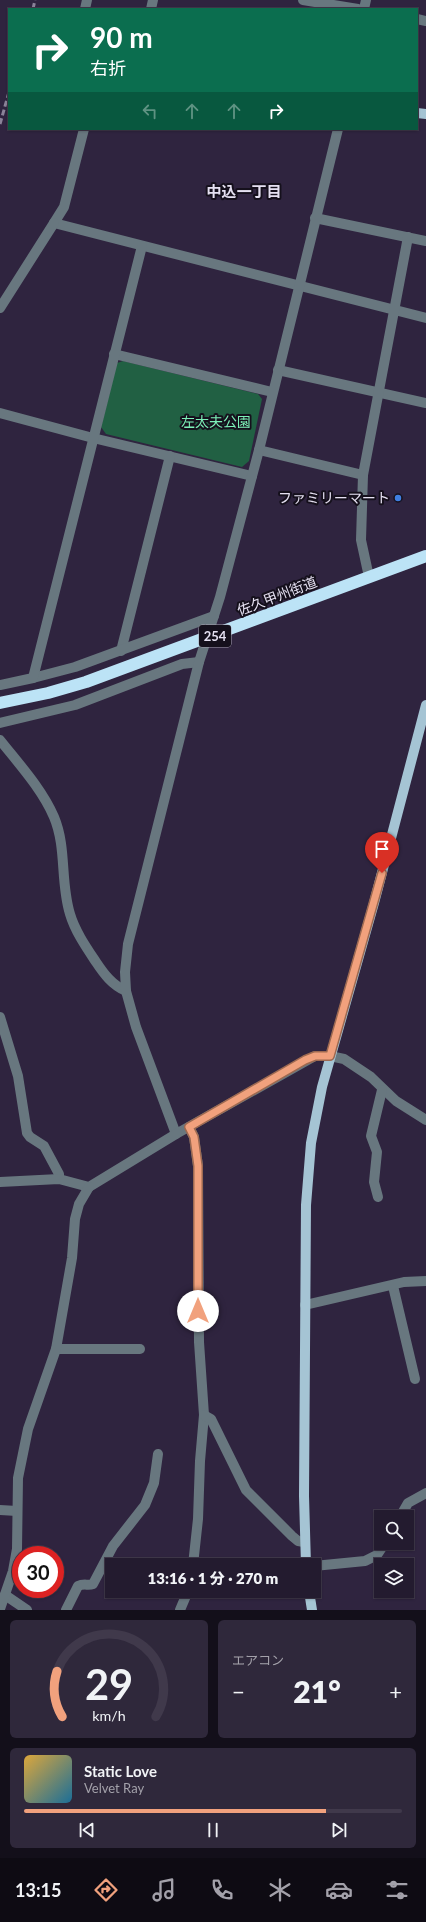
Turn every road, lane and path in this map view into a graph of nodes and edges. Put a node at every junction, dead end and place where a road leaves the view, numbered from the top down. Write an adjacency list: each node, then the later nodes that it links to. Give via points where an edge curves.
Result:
1 (303, 0): 2 (street)
2 (352, 8)
3 (84, 130): 6 (street, via 64,207)
4 (338, 130): 5 (street)
5 (315, 218): 7 (street); 10 (street)
6 (54, 223): 9 (street); 11 (street)
7 (408, 237): 8 (street); 12 (street)
8 (426, 241)
9 (142, 246): 10 (street); 14 (street)
10 (298, 285): 12 (street); 15 (street)
11 (0, 308)
12 (394, 310): 13 (street); 17 (street)
13 (426, 318)
14 (114, 354): 16 (street); 20 (street)
15 (278, 370): 16 (street); 17 (street)
16 (272, 392): 21 (street)
17 (378, 393): 18 (street); 23 (street)
18 (426, 403)
19 (0, 413): 20 (street)
20 (93, 438): 22 (street); 31 (street)
21 (259, 450): 23 (street); 24 (street)
22 (170, 456): 24 (street); 29 (street)
23 (363, 475): 26 (street, via 361,540)
24 (252, 476): 27 (street)
25 (426, 556): 26 (highway, 佐久甲州街道 / 254)
26 (368, 577): 28 (highway, 佐久甲州街道 / 254)
27 (214, 616): 28 (street); 29 (street)
28 (206, 639): 30 (street); 33 (highway, 佐久甲州街道 / 254, via 86,682)
29 (121, 651): 31 (street)
30 (199, 662): 35 (street, via 182,664 75,705); 37 (street, via 128,944)
31 (33, 678): 32 (street)
32 (0, 684)
33 (0, 703)
34 (426, 705): 39 (main road, via 370,918)
35 (0, 723)
36 (0, 740): 37 (street, via 54,816 60,834 70,914 79,936 107,978)
37 (126, 991): 43 (street, via 136,1027)
38 (0, 1016): 44 (street, via 18,1076 27,1133 44,1146 59,1174)
39 (330, 1056): 40 (street, via 344,1059 371,1077); 42 (street, via 315,1056 305,1060); 50 (main road, via 309,1164)
40 (382, 1090): 41 (street); 47 (street, via 371,1136 377,1152 374,1182)
41 (426, 1120)
42 (189, 1127): 43 (street); 54 (street, via 194,1137 198,1166 198,1342)
43 (176, 1134): 46 (street)
44 (59, 1179): 45 (street); 46 (street)
45 (0, 1182)
46 (89, 1187): 51 (street, via 79,1204 75,1219 72,1258)
47 (378, 1197)
48 (426, 1280): 49 (street)
49 (393, 1286): 50 (street); 53 (street)
50 (305, 1305): 60 (main road)
51 (56, 1349): 52 (street); 59 (street, via 28,1429 18,1478)
52 (140, 1349)
53 (415, 1379)
54 (204, 1415): 60 (street, via 211,1419 246,1490 292,1536); 62 (street)
55 (158, 1454): 70 (street, via 154,1483 145,1505 114,1546 93,1584 78,1586)
56 (426, 1493): 58 (street, via 408,1504)
57 (0, 1510): 59 (street)
58 (404, 1510)
59 (16, 1511): 65 (street, via 16,1549 13,1572)
60 (304, 1542): 63 (main road)
61 (380, 1550): 64 (street, via 377,1555 365,1561)
62 (194, 1558)
63 (305, 1558)
64 (321, 1565)
65 (5, 1596): 68 (street); 69 (street)
66 (185, 1598): 71 (street)
67 (310, 1598): 72 (main road)
68 (0, 1609)
69 (27, 1610)
70 (66, 1610)
71 (180, 1610)
72 (312, 1610)

